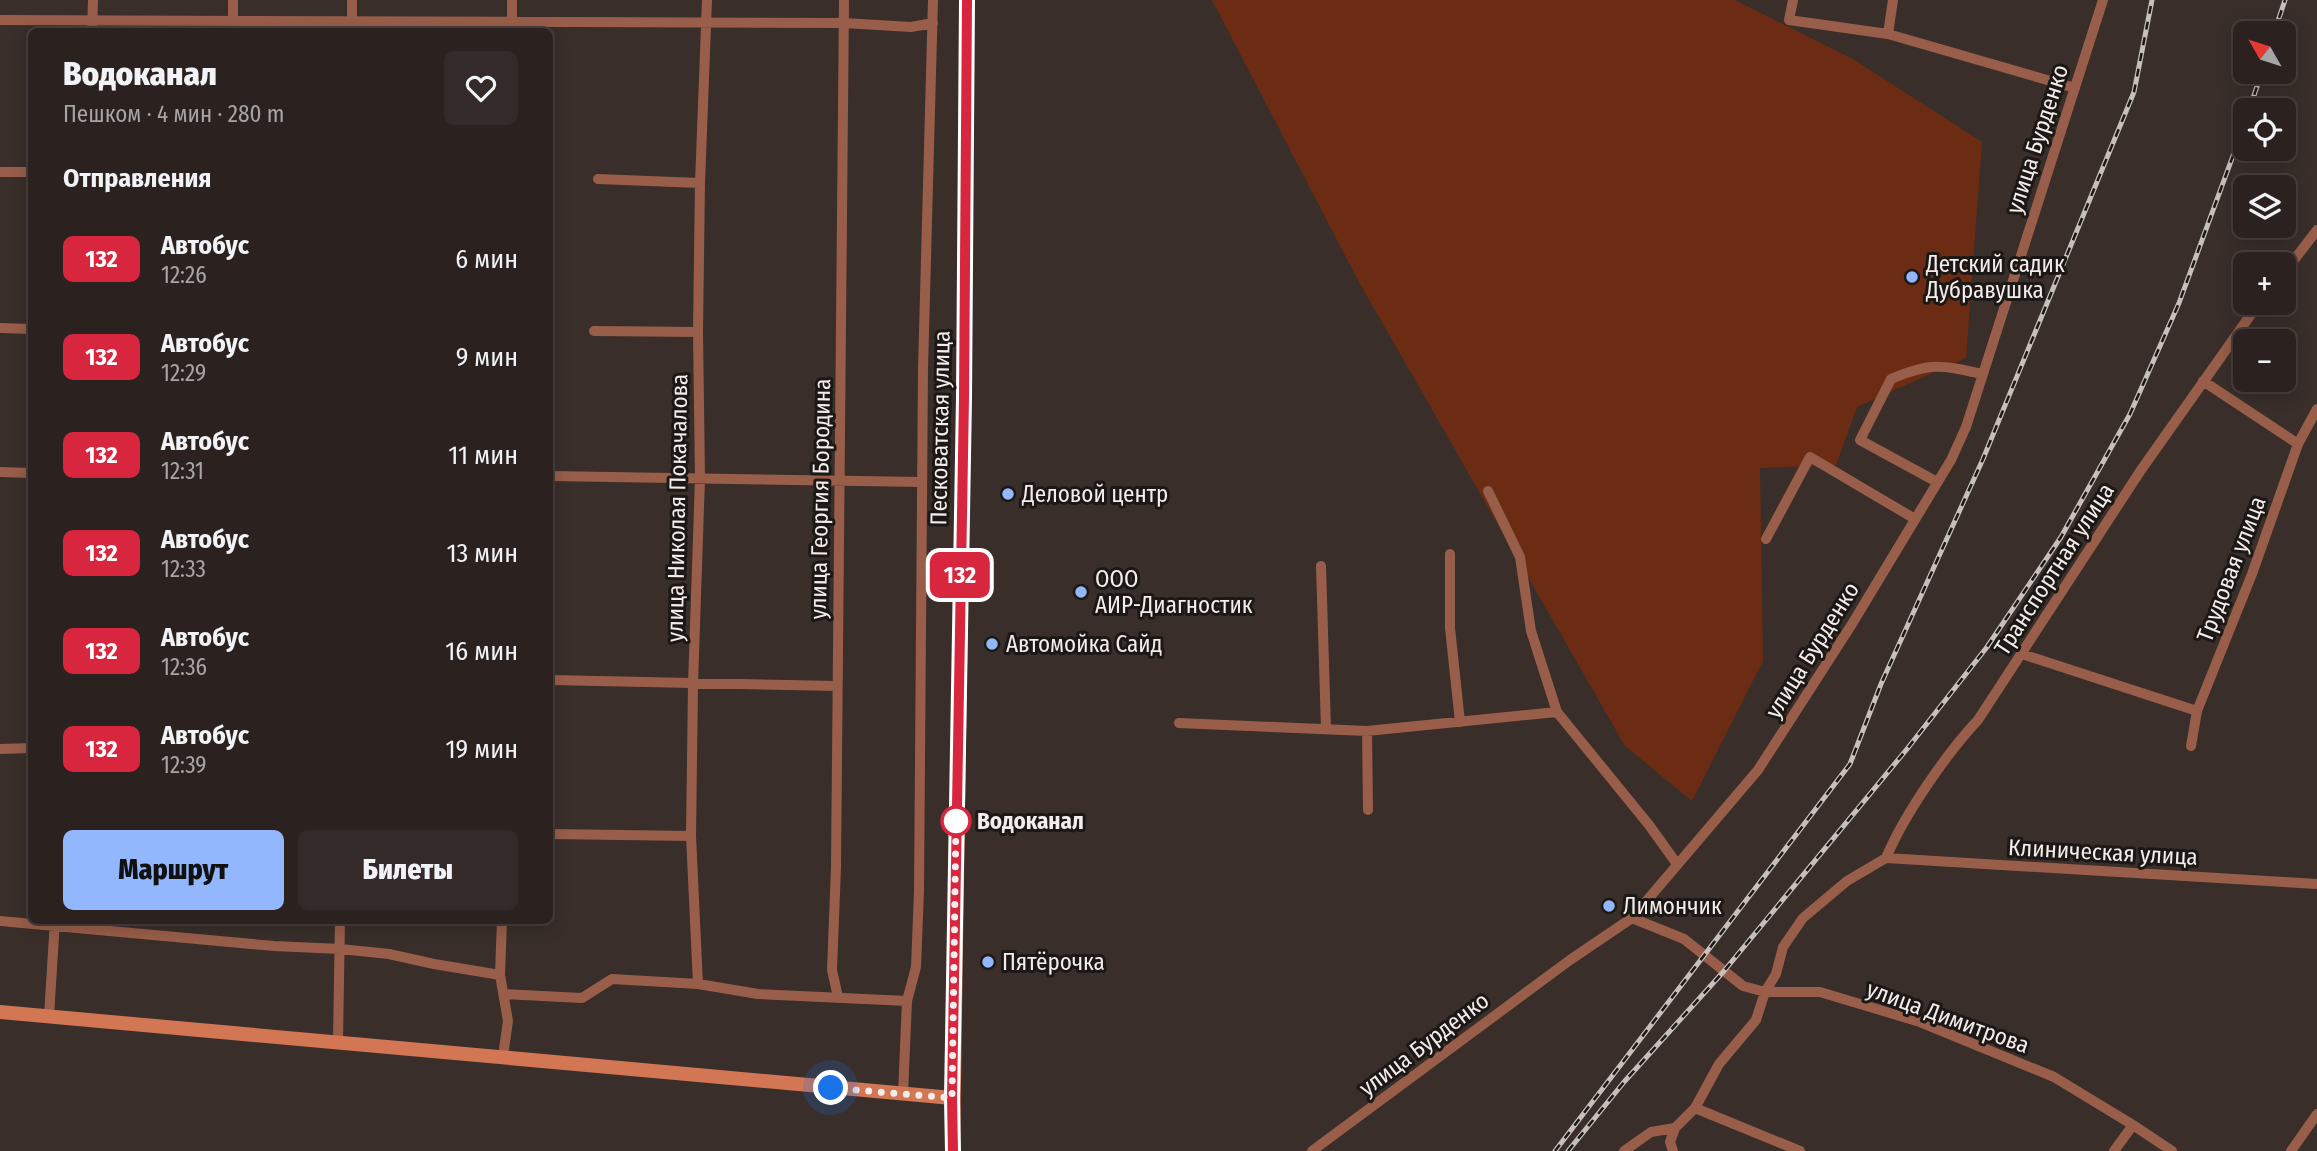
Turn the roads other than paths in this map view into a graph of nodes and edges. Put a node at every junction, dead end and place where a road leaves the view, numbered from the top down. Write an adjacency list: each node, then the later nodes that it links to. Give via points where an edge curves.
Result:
1 (93, 0): 17 (street)
2 (233, 0): 13 (street)
3 (352, 0): 18 (street)
4 (512, 0): 19 (street)
5 (708, 0): 14 (street, улица Николая Покачалова)
6 (844, 0): 15 (street, улица Георгия Бородина)
7 (933, 0): 16 (street)
8 (967, 0): 87 (main road, Песковатская улица)
9 (1793, 0): 20 (street, via 1789,20)
10 (1893, 0): 20 (street)
11 (2104, 0): 21 (street, улица Бурденко)
12 (0, 20): 17 (street)
13 (233, 20): 17 (street); 18 (street)
14 (708, 23): 15 (street); 19 (street); 25 (street, улица Николая Покачалова)
15 (844, 23): 16 (street, via 911,27); 41 (street, улица Георгия Бородина)
16 (933, 23): 42 (street)
17 (92, 26)
18 (352, 27): 19 (street)
19 (512, 27)
20 (1888, 34): 21 (street)
21 (2075, 88): 33 (street, улица Бурденко)
22 (0, 172): 23 (street)
23 (28, 172)
24 (598, 179): 25 (street)
25 (700, 183): 32 (street, улица Николая Покачалова)
26 (2317, 230): 27 (street)
27 (2296, 257)
28 (2250, 315): 34 (street, Транспортная улица)
29 (0, 328): 30 (street)
30 (28, 329)
31 (594, 331): 32 (street)
32 (698, 332): 40 (street, улица Николая Покачалова)
33 (1983, 374): 43 (street, улица Бурденко, via 1966,427); 43 (street, via 1920,366 1891,379 1860,440)
34 (2203, 381): 36 (street); 49 (street, Транспортная улица)
35 (2317, 410): 36 (street, Трудовая улица)
36 (2298, 444): 53 (street, Трудовая улица)
37 (0, 472): 38 (street)
38 (28, 472)
39 (553, 476): 40 (street)
40 (701, 478): 41 (street); 51 (street, улица Николая Покачалова)
41 (840, 482): 42 (street); 52 (street, улица Георгия Бородина)
42 (922, 482): 81 (street, via 919,891 916,967)
43 (1937, 482): 45 (street, улица Бурденко)
44 (1488, 491): 54 (street, via 1520,557 1531,631)
45 (1915, 519): 46 (street, via 1810,457); 66 (street, улица Бурденко, via 1758,770)
46 (1766, 539)
47 (1450, 554): 55 (street, via 1450,628)
48 (1321, 566): 57 (street)
49 (2022, 654): 53 (street); 65 (street, Транспортная улица, via 1896,832)
50 (553, 680): 51 (street)
51 (693, 685): 52 (street); 64 (street, улица Николая Покачалова)
52 (837, 686): 80 (street, улица Георгия Бородина, via 832,971)
53 (2197, 711): 59 (street, Трудовая улица)
54 (1557, 712): 55 (street); 66 (street, via 1650,825)
55 (1460, 722): 58 (street)
56 (1179, 723): 57 (street)
57 (1326, 729): 58 (street)
58 (1367, 731): 62 (street)
59 (2191, 746)
60 (28, 748): 61 (street)
61 (0, 749)
62 (1368, 810)
63 (553, 834): 64 (street)
64 (691, 836): 77 (street, улица Николая Покачалова)
65 (1886, 858): 67 (street, Клиническая улица); 78 (street, via 1847,881 1803,918 1783,947 1776,974)
66 (1676, 864): 68 (street, улица Бурденко)
67 (2317, 884)
68 (1632, 918): 78 (street, улица Димитрова, via 1684,939 1743,986); 93 (street, улица Бурденко)
69 (0, 921): 70 (street)
70 (28, 922)
71 (55, 924): 83 (street)
72 (65, 924): 75 (street, via 274,946)
73 (340, 924): 75 (street)
74 (502, 924): 76 (street)
75 (340, 948): 76 (street); 84 (street)
76 (500, 975): 79 (street)
77 (698, 985): 79 (street, via 612,979 582,998); 80 (street, via 758,994)
78 (1765, 992): 88 (street, via 1756,1020 1719,1064); 90 (street, улица Димитрова, via 1820,992 1920,1022 2054,1077)
79 (505, 994): 85 (street, via 508,1021)
80 (838, 997): 81 (street)
81 (907, 1001): 86 (street)
82 (0, 1012): 83 (main road)
83 (49, 1016): 84 (main road)
84 (338, 1041): 85 (main road)
85 (503, 1056): 86 (main road)
86 (904, 1094): 87 (main road)
87 (952, 1098): 92 (main road, Песковатская улица)
88 (1695, 1108): 91 (street); 96 (street)
89 (2317, 1114): 99 (street)
90 (2133, 1125): 97 (street); 98 (street, улица Димитрова)
91 (1675, 1128): 94 (street, via 1651,1132); 95 (street, via 1670,1142)
92 (953, 1151)
93 (1312, 1151)
94 (1624, 1151)
95 (1673, 1151)
96 (1800, 1151)
97 (2114, 1151)
98 (2172, 1151)
99 (2291, 1151)

